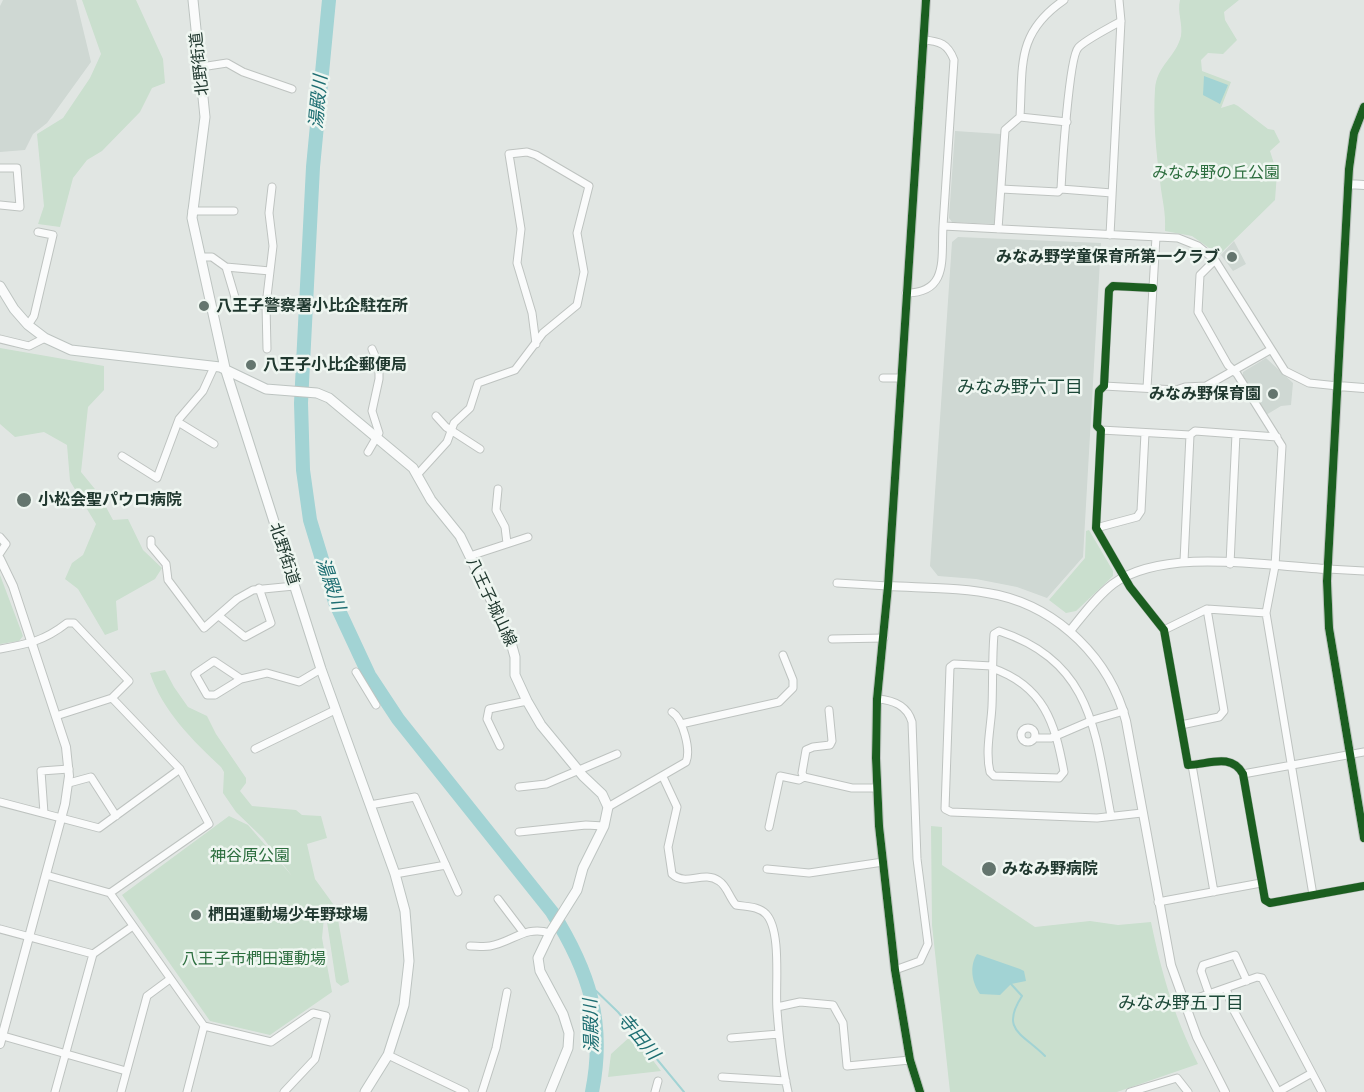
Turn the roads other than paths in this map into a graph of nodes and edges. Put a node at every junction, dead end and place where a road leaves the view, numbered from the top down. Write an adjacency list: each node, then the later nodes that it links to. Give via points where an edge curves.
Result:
1 (193, 0): 7 (main road, 北野街道)
2 (926, 0): 6 (street)
3 (1064, 0): 10 (street, via 1044,15 1023,47)
4 (1119, 0): 5 (street)
5 (1121, 21): 11 (street, via 1076,50 1072,57); 18 (street)
6 (923, 40): 22 (street, via 944,44 954,60); 33 (street)
7 (201, 67): 8 (street, via 227,63); 21 (main road, 北野街道, via 205,126)
8 (292, 89)
9 (1364, 107): 13 (street, via 1352,142)
10 (1020, 117): 11 (street); 16 (street, via 1005,130)
11 (1066, 122): 17 (street)
12 (0, 168): 19 (street, via 17,168 20,207)
13 (1348, 184): 14 (street); 48 (street)
14 (1364, 185)
15 (272, 187): 30 (street)
16 (1001, 189): 17 (street); 23 (street)
17 (1062, 189): 18 (street)
18 (1112, 193): 25 (street)
19 (0, 205)
20 (234, 211): 21 (street)
21 (192, 212): 27 (main road, 北野街道)
22 (943, 226): 23 (street); 33 (street, via 937,281 927,291)
23 (998, 229): 25 (street)
24 (38, 231): 35 (street, via 53,235 34,316)
25 (1110, 235): 26 (street)
26 (1156, 237): 28 (street, via 1187,240); 32 (street)
27 (201, 257): 29 (street, via 212,257); 43 (main road, 北野街道)
28 (1215, 260): 41 (street); 44 (street, via 1200,275 1198,312)
29 (226, 267): 30 (street); 34 (street, via 237,304)
30 (270, 270): 34 (street)
31 (0, 286): 35 (main road)
32 (1153, 288): 47 (street, via 1113,286 1109,290); 49 (street)
33 (906, 293): 46 (street)
34 (266, 305): 39 (street)
35 (28, 325): 36 (main road)
36 (45, 338): 37 (street, via 29,346); 42 (main road, via 84,353)
37 (0, 339)
38 (536, 344): 38 (street, via 577,305 584,272 577,233 589,186 527,152 509,154 521,230 517,263 532,313); 53 (street, via 515,370 478,383 470,408)
39 (267, 349)
40 (372, 349): 58 (street, via 379,365 372,411)
41 (1270, 350): 44 (street); 48 (street, via 1294,377 1314,385)
42 (214, 367): 43 (main road); 52 (street, via 203,391)
43 (225, 368): 58 (main road, 八王子城山線, via 261,388 314,392 334,402); 81 (main road, 北野街道)
44 (1234, 371): 49 (street, via 1202,387); 59 (street)
45 (883, 378): 46 (street)
46 (901, 378): 82 (street)
47 (1104, 386): 49 (street); 54 (street, via 1099,391 1097,426)
48 (1338, 387): 50 (street); 77 (street)
49 (1147, 388)
50 (1364, 388)
51 (436, 416): 53 (street)
52 (178, 423): 60 (street); 63 (street, via 157,478)
53 (451, 429): 61 (street); 64 (street, via 441,452)
54 (1101, 430): 55 (street); 66 (street)
55 (1146, 433): 57 (street); 66 (street, via 1141,511 1137,517)
56 (1236, 434): 57 (street, via 1195,431); 59 (street); 75 (street)
57 (1190, 435): 74 (street)
58 (378, 437): 62 (street); 64 (main road, 八王子城山線)
59 (1277, 437): 76 (street, via 1282,446)
60 (214, 444)
61 (480, 448)
62 (368, 452)
63 (122, 456)
64 (417, 475): 72 (main road, 八王子城山線)
65 (498, 489): 70 (street, via 496,510 505,527)
66 (1096, 528): 79 (street)
67 (0, 537): 71 (street, via 6,544)
68 (528, 537): 70 (street)
69 (151, 540): 86 (street, via 151,546 166,564 168,580 199,625 204,628)
70 (507, 543): 72 (street)
71 (0, 553)
72 (470, 556): 100 (main road, 八王子城山線, via 510,639 515,675)
73 (0, 559): 91 (street)
74 (1184, 561): 75 (street); 79 (street, via 1150,566)
75 (1230, 564): 76 (street)
76 (1275, 566): 77 (street); 85 (street)
77 (1328, 569): 78 (street); 116 (street, via 1329,628)
78 (1364, 571)
79 (1124, 577): 87 (street); 88 (street, via 1101,595)
80 (837, 583): 82 (street)
81 (294, 586): 83 (street); 95 (main road, 北野街道)
82 (888, 586): 88 (street, via 996,595 1037,610); 89 (street)
83 (259, 588): 86 (street, via 237,599); 86 (street, via 271,623 245,637)
84 (1207, 609): 85 (street); 87 (street); 109 (street, via 1224,711 1219,717)
85 (1266, 613): 118 (street)
86 (219, 616)
87 (1164, 630): 109 (street)
88 (1070, 632): 104 (street, via 1103,669)
89 (884, 638): 90 (street); 99 (street)
90 (831, 639)
91 (32, 643): 92 (street); 98 (street, via 49,637 67,623 74,623 129,681); 106 (street)
92 (0, 649)
93 (783, 655): 108 (street, via 793,688 779,702)
94 (992, 667): 107 (street, via 997,631 1037,647 1070,678); 110 (street, via 1037,696); 110 (street, via 988,770 991,774 1062,777); 134 (street, via 950,667 945,809)
95 (321, 669): 97 (street, via 298,682 267,673); 102 (main road, 北野街道)
96 (356, 672): 101 (street)
97 (241, 679): 97 (street, via 215,695 207,695 195,674 214,661)
98 (112, 698): 106 (street); 120 (street)
99 (877, 699): 127 (street); 160 (street, via 900,705 912,722 917,859 928,944 920,961)
100 (527, 701): 112 (street, via 489,709 487,719); 121 (main road, 八王子城山線)
101 (376, 705)
102 (336, 710): 113 (street); 129 (main road, 北野街道)
103 (829, 710): 124 (street, via 832,741 830,745 806,750)
104 (1124, 711): 107 (street); 132 (street)
105 (672, 712): 108 (street)
106 (56, 716): 119 (street)
107 (1093, 720): 110 (street); 134 (street)
108 (681, 724): 123 (street, via 686,762)
109 (1182, 725): 117 (street, via 1188,765)
110 (1057, 736): 111 (street)
111 (1035, 738)
112 (500, 746)
113 (255, 749)
114 (1364, 752): 116 (street)
115 (616, 754): 121 (street)
116 (1349, 754): 118 (street); 139 (street)
117 (1192, 765): 122 (street, via 1223,760); 148 (street)
118 (1291, 765): 122 (street); 150 (street)
119 (69, 769): 125 (street); 131 (street, via 41,771)
120 (180, 769): 133 (street); 149 (street, via 209,824)
121 (578, 770): 126 (street, via 546,784); 130 (main road, 八王子城山線, via 602,794)
122 (1243, 774): 145 (street)
123 (663, 777): 130 (street); 167 (street, via 677,807 668,847 672,874 684,880 714,878 724,885 736,905 756,908 768,916 777,963)
124 (804, 777): 127 (street, via 852,788); 137 (street, via 799,780 780,776)
125 (69, 783): 133 (street, via 91,777); 135 (street)
126 (519, 787)
127 (876, 788): 140 (street)
128 (0, 802): 131 (street)
129 (370, 805): 141 (street, via 415,797); 143 (main road, 北野街道)
130 (608, 807): 136 (main road)
131 (44, 813): 135 (street)
132 (1142, 813): 134 (street); 152 (street)
133 (116, 816): 135 (street, via 99,828)
134 (1111, 816)
135 (62, 818): 144 (street)
136 (604, 826): 138 (street); 156 (main road, via 583,868 577,890)
137 (769, 827)
138 (519, 832)
139 (1364, 838)
140 (883, 862): 142 (street, via 808,873); 160 (street)
141 (446, 866): 143 (street); 147 (street)
142 (767, 869)
143 (395, 874): 173 (main road, 北野街道, via 405,911 409,962 402,1015)
144 (46, 875): 149 (street); 157 (street)
145 (1262, 883): 148 (street); 150 (street, via 1264,898 1270,903)
146 (1364, 886): 150 (street)
147 (458, 892)
148 (1214, 892): 152 (street)
149 (110, 893): 153 (street)
150 (1312, 895)
151 (498, 899): 155 (street)
152 (1158, 902): 166 (street)
153 (133, 926): 159 (street); 161 (street)
154 (0, 929): 157 (street)
155 (523, 932): 156 (street, via 538,929); 158 (street, via 491,946)
156 (550, 933): 187 (main road, via 538,966 563,1014 569,1038)
157 (29, 937): 159 (street); 170 (street)
158 (470, 946)
159 (93, 954): 172 (street)
160 (895, 970): 174 (street)
161 (170, 979): 168 (street); 175 (street, via 147,996)
162 (1247, 981): 163 (street); 165 (street, via 1236,955 1203,965 1201,971); 176 (street, via 1262,978)
163 (1226, 988): 165 (street); 194 (street, via 1233,1009)
164 (507, 992): 186 (street)
165 (1209, 994): 166 (street)
166 (1183, 1003): 193 (street)
167 (777, 1007): 169 (street); 174 (street, via 800,1002 833,1005 843,1023 847,1066)
168 (204, 1026): 182 (street); 183 (street, via 271,1042 313,1013 326,1016 315,1059)
169 (779, 1034): 171 (street); 179 (street)
170 (1, 1038): 172 (street)
171 (731, 1038)
172 (65, 1053): 175 (street); 180 (street)
173 (388, 1055): 184 (main road, 北野街道); 185 (street)
174 (910, 1060): 190 (street)
175 (126, 1071): 181 (street)
176 (1312, 1073): 194 (street); 195 (street)
177 (722, 1077): 179 (street)
178 (658, 1081): 188 (street)
179 (786, 1081): 189 (street)
180 (55, 1092)
181 (121, 1092)
182 (187, 1092)
183 (284, 1092)
184 (365, 1092)
185 (465, 1092)
186 (482, 1092)
187 (550, 1092)
188 (655, 1092)
189 (788, 1092)
190 (920, 1092)
191 (1130, 1092): 192 (street, via 1177,1078)
192 (1188, 1092)
193 (1225, 1092)
194 (1278, 1092)
195 (1322, 1092)

